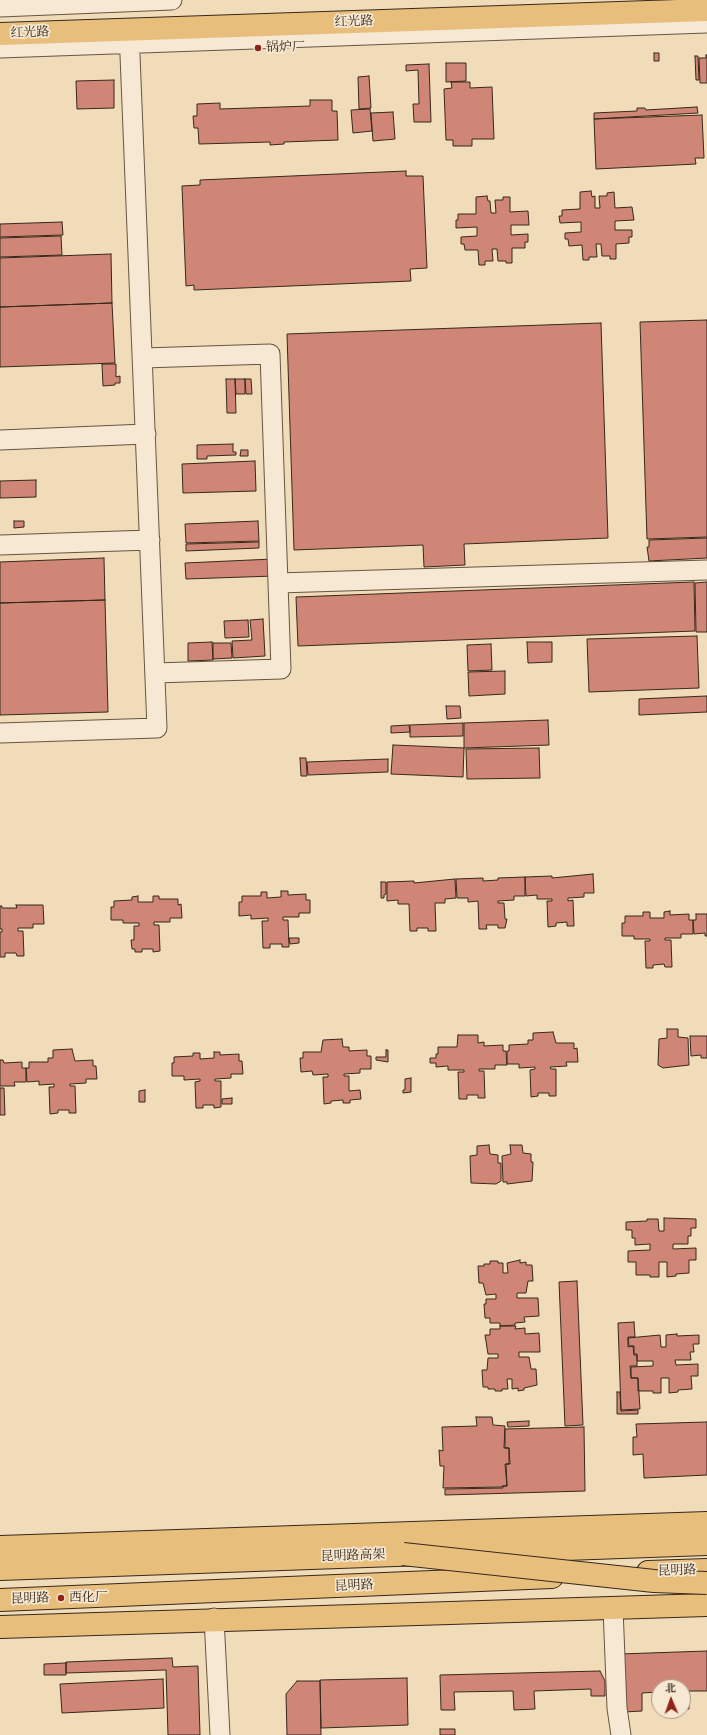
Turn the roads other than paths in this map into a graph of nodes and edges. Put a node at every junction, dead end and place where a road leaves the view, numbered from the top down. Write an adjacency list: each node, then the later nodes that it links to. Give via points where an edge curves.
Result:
1 (172, 0): 3 (street)
2 (594, 0): 5 (main road, 红光路)
3 (0, 7)
4 (707, 10): 8 (main road, 红光路)
5 (0, 22)
6 (707, 23): 8 (street)
7 (0, 34): 8 (main road, 红光路)
8 (130, 36): 9 (street); 10 (street)
9 (0, 48)
10 (143, 358): 11 (street); 16 (street, via 270,354)
11 (146, 434): 12 (street); 13 (street)
12 (0, 440)
13 (150, 540): 14 (street); 17 (street)
14 (0, 545)
15 (707, 570): 16 (street)
16 (278, 583): 17 (street, via 280,669)
17 (155, 673): 18 (street, via 157,728)
18 (0, 733)
19 (707, 1523): 21 (main road, 昆明路高架)
20 (707, 1544): 22 (main road, 昆明路高架, bridge)
21 (0, 1548)
22 (403, 1554): 23 (main road, 昆明路高架); 25 (main road, bridge, via 654,1581)
23 (0, 1569)
24 (707, 1570): 26 (main road, 昆明路)
25 (707, 1583)
26 (0, 1600)
27 (707, 1605): 28 (main road, 昆明路)
28 (613, 1608): 29 (main road, 昆明路); 32 (street, via 617,1708)
29 (214, 1619): 30 (main road, 昆明路); 31 (street)
30 (0, 1627)
31 (220, 1735)
32 (621, 1735)

